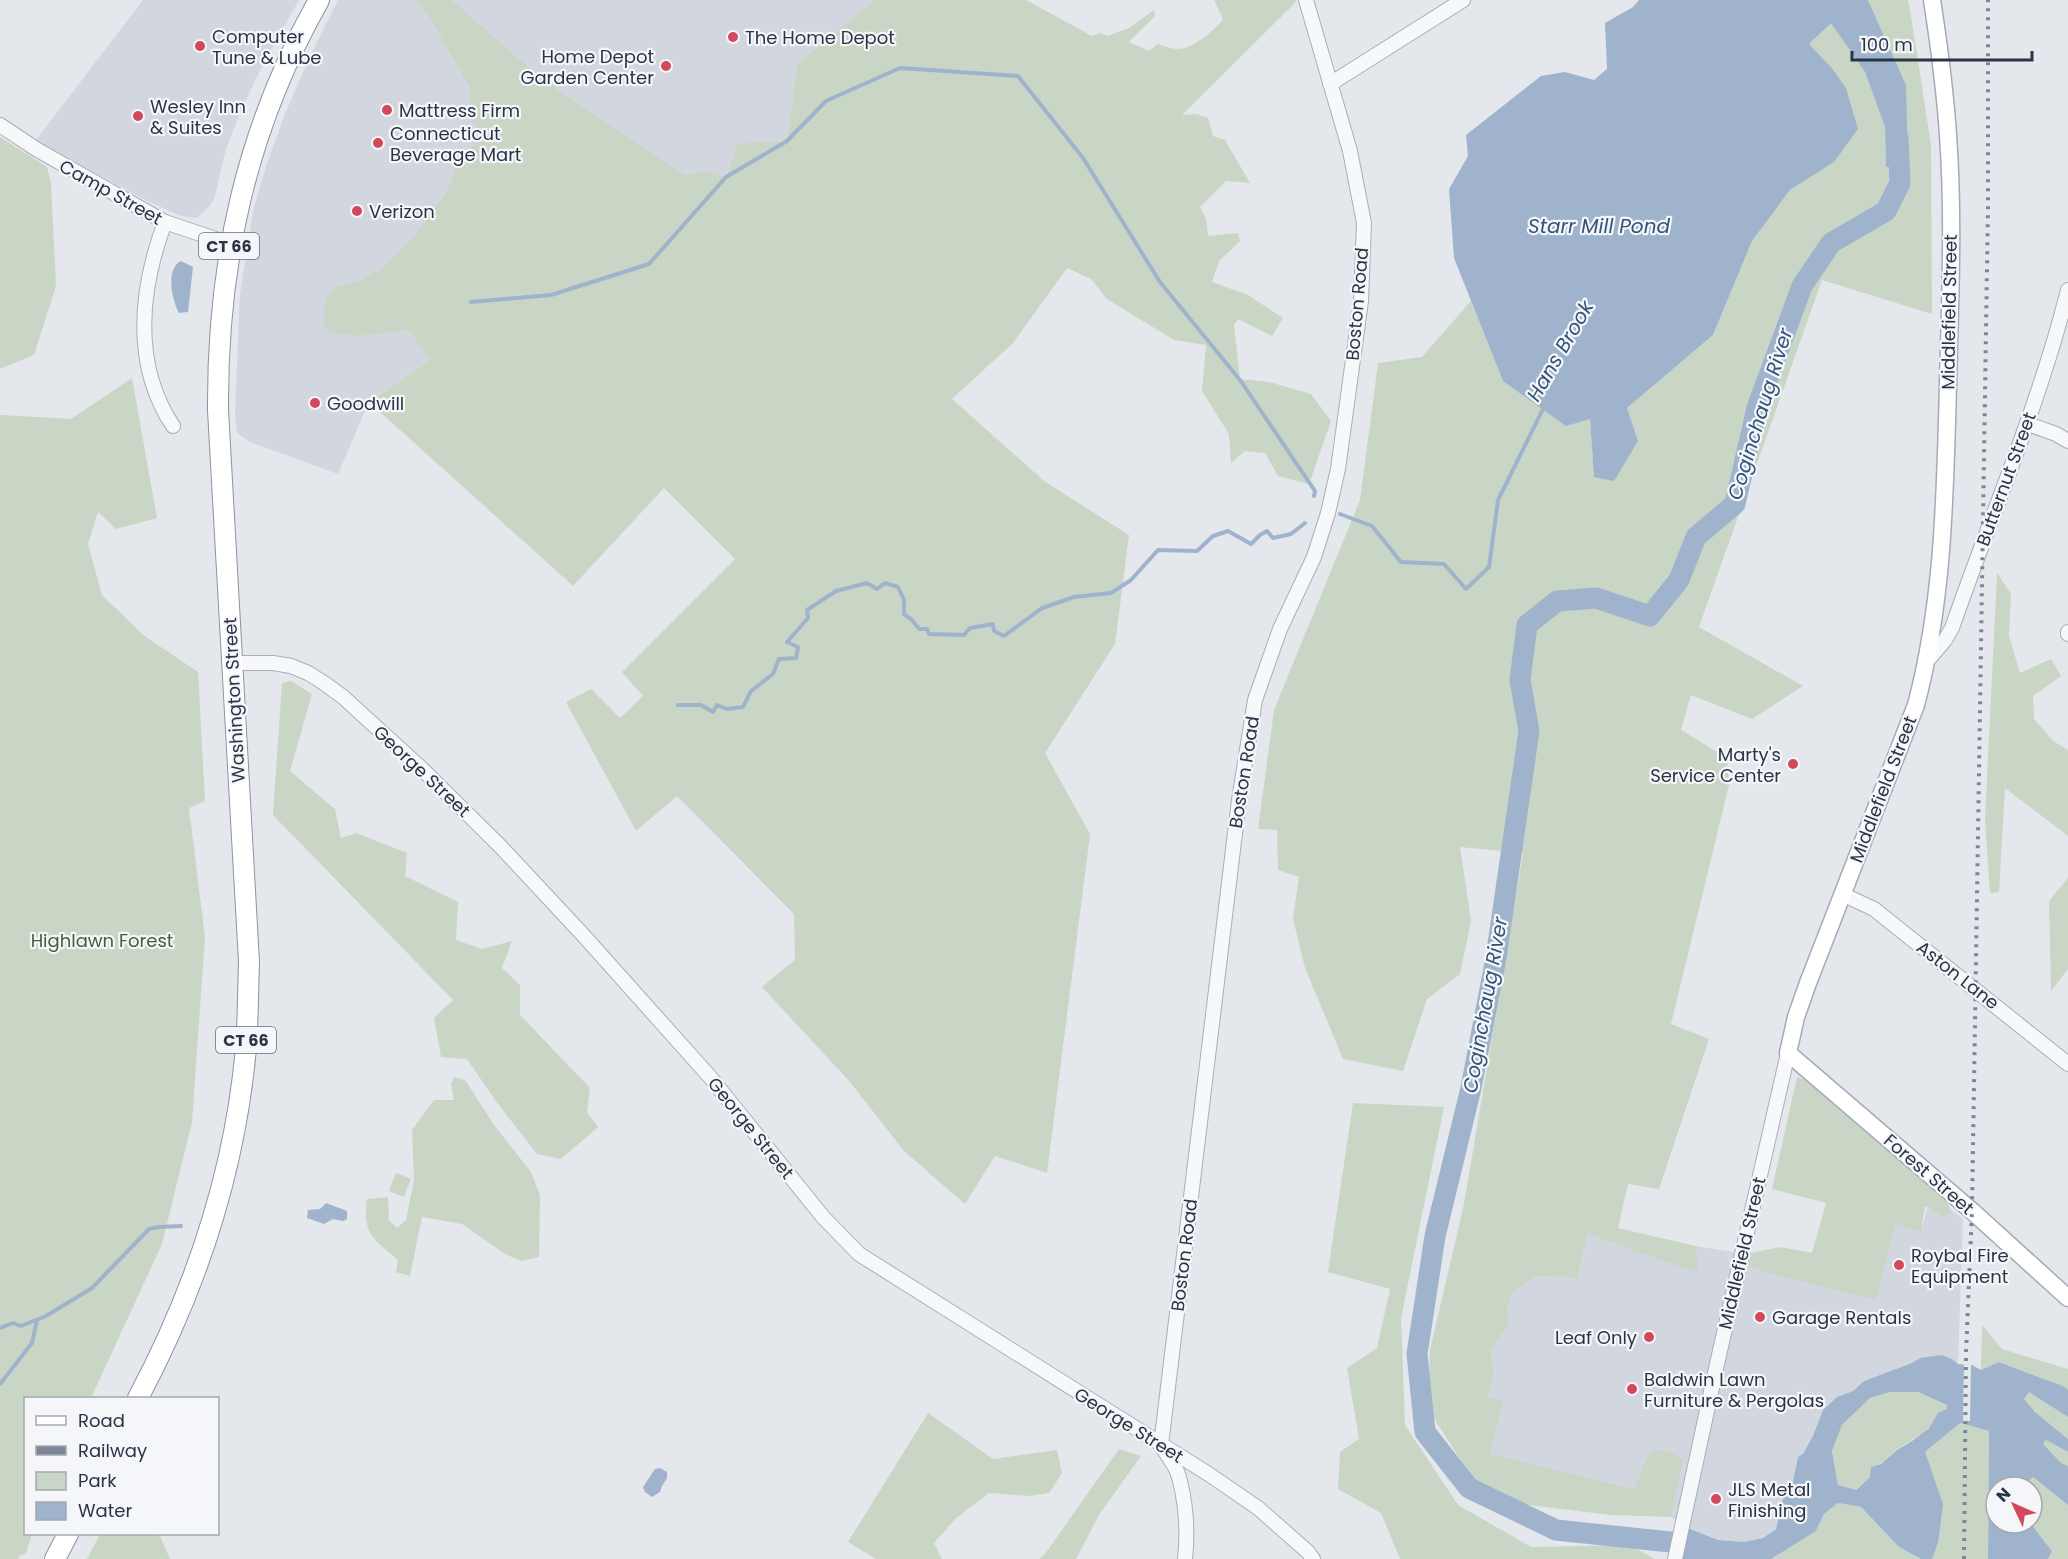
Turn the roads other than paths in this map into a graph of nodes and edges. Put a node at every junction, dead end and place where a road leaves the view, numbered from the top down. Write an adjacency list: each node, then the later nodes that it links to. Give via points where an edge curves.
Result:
1 (319, 0): 8 (highway, Washington Street / CT 66, via 260,133)
2 (1306, 0): 5 (street, Boston Road)
3 (1463, 0): 5 (street)
4 (1932, 0): 13 (main road, Middlefield Street, via 1948,137 1950,279 1941,554)
5 (1330, 84): 20 (street, Boston Road, via 1350,151 1364,223 1361,301 1338,470 1328,513 1255,700 1237,811)
6 (0, 124): 7 (street, Camp Street, via 36,149)
7 (165, 222): 8 (street, Camp Street); 11 (street, via 146,291 144,336 156,396)
8 (230, 244): 14 (highway, Washington Street / CT 66, via 218,365 218,410)
9 (2068, 290): 10 (street, Butternut Street)
10 (2028, 424): 12 (street); 13 (street, Butternut Street, via 1952,628)
11 (173, 426)
12 (2068, 441)
13 (1928, 660): 15 (main road, Middlefield Street, via 1905,736)
14 (232, 663): 19 (highway, Washington Street / CT 66, via 249,962 241,1092 224,1177 199,1262 167,1343); 20 (street, George Street, via 273,663 308,673 343,697 421,768 584,936 710,1077 823,1217 859,1254)
15 (1842, 894): 16 (main road, Middlefield Street, via 1796,1017); 17 (street, Aston Lane, via 1874,909)
16 (1788, 1053): 18 (main road, Forest Street); 25 (street, Middlefield Street)
17 (2068, 1064)
18 (2068, 1298)
19 (139, 1397)
20 (1161, 1445): 23 (street, via 1178,1472 1187,1541); 24 (street, George Street, via 1258,1508)
21 (67, 1535): 22 (highway)
22 (55, 1559)
23 (1185, 1559)
24 (1313, 1559)
25 (1675, 1559)

